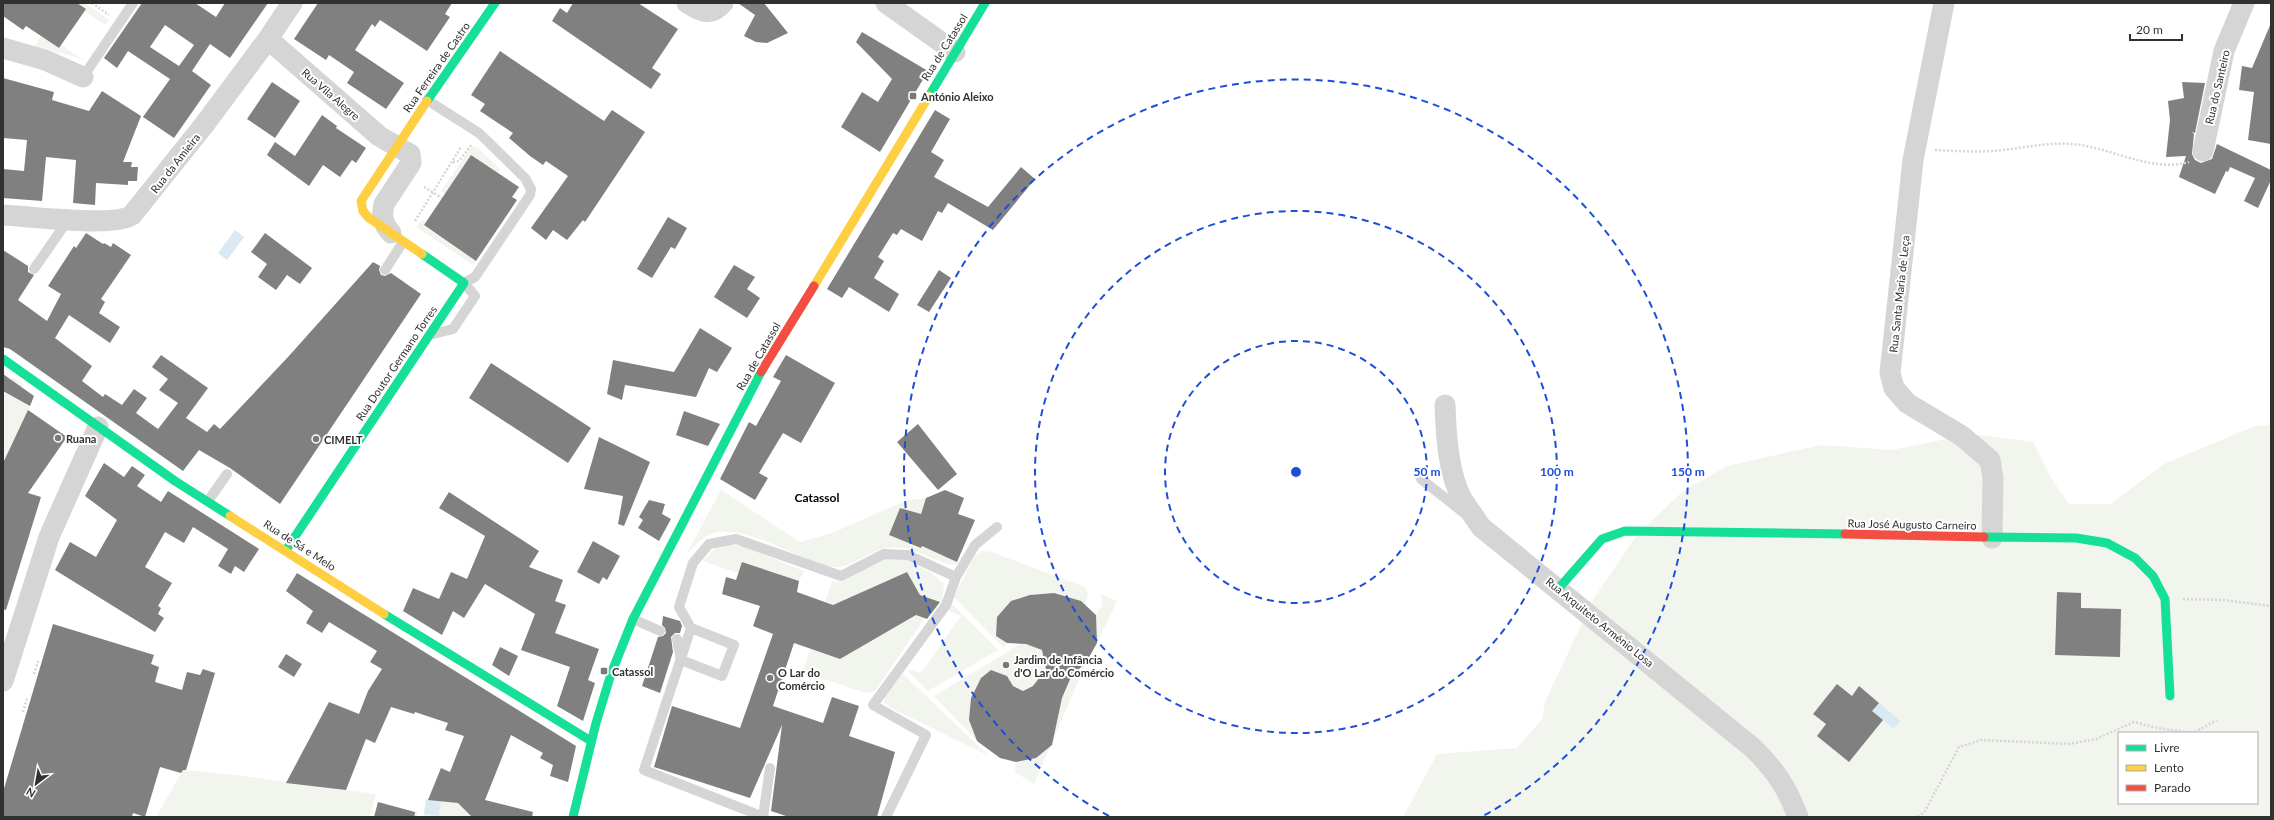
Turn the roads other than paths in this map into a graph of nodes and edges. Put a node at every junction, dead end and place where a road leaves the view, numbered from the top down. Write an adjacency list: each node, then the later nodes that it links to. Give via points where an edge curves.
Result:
1 (133, 3): 13 (lane)
2 (292, 3): 10 (street, Rua da Amieira)
3 (495, 3): 14 (street, Rua Ferreira de Castro)
4 (687, 3): 5 (street, via 699,11 708,13 717,10)
5 (723, 3)
6 (886, 3): 12 (street)
7 (985, 3): 12 (street, Rua de Catassol)
8 (1944, 3): 32 (street, Rua Santa Maria de Leça, via 1912,160 1890,373 1894,388 1907,403 1962,436 1990,460 1993,478)
9 (2244, 3): 16 (street, Rua do Santeiro, via 2224,51)
10 (268, 39): 15 (street, Rua Vila Alegre, via 379,136); 18 (street, Rua da Amieira, via 132,215 117,220)
11 (3, 48): 13 (street, via 45,60)
12 (955, 52): 36 (street, Rua de Catassol, via 763,370)
13 (83, 77)
14 (427, 100): 15 (street, Rua Ferreira de Castro); 22 (lane, via 479,133 525,178 531,189 530,195 475,277)
15 (396, 145): 19 (street, Rua Vila Alegre, via 408,151 412,160 384,204 383,221)
16 (2203, 151)
17 (3, 215): 18 (street, Rua da Amieira)
18 (68, 220): 20 (lane)
19 (397, 238): 21 (lane); 22 (street)
20 (34, 269)
21 (384, 270)
22 (464, 283): 23 (street, Rua Doutor Germano Torres); 23 (lane, via 475,296 453,329)
23 (430, 334): 33 (street, Rua Doutor Germano Torres)
24 (3, 359): 26 (street, Rua de Sá e Melo)
25 (1445, 405): 31 (street, Rua Arquiteto Arménio Losa, via 1446,437 1452,467 1462,497)
26 (98, 427): 29 (street, Rua de Sá e Melo); 41 (street, via 49,538)
27 (227, 474): 29 (lane)
28 (1421, 479): 31 (lane)
29 (208, 501): 33 (street, Rua de Sá e Melo)
30 (997, 527): 34 (lane, via 975,544)
31 (1481, 527): 35 (street, Rua Arquiteto Arménio Losa)
32 (1992, 538): 35 (street, Rua José Augusto Carneiro, via 1625,531 1602,539); 42 (street, Rua José Augusto Carneiro, via 2076,538 2107,543 2134,558 2153,576 2165,599)
33 (286, 550): 43 (street, Rua de Sá e Melo, via 392,619)
34 (956, 577): 37 (lane, via 908,555 884,554 841,576 736,539 709,544 693,564 679,607); 47 (lane, via 946,605 873,705 926,735)
35 (1559, 588): 48 (street, Rua Arquiteto Arménio Losa, via 1753,748 1772,767 1789,792)
36 (633, 619): 38 (lane); 43 (street, Rua de Catassol, via 611,674)
37 (692, 628): 40 (lane); 40 (lane, via 734,645 722,676)
38 (660, 631)
39 (677, 639): 40 (lane)
40 (681, 660): 46 (lane, via 644,770)
41 (3, 681)
42 (2170, 696)
43 (591, 741): 45 (street, Rua de Catassol)
44 (770, 768): 46 (lane)
45 (573, 817)
46 (763, 817)
47 (886, 817)
48 (1798, 817)

